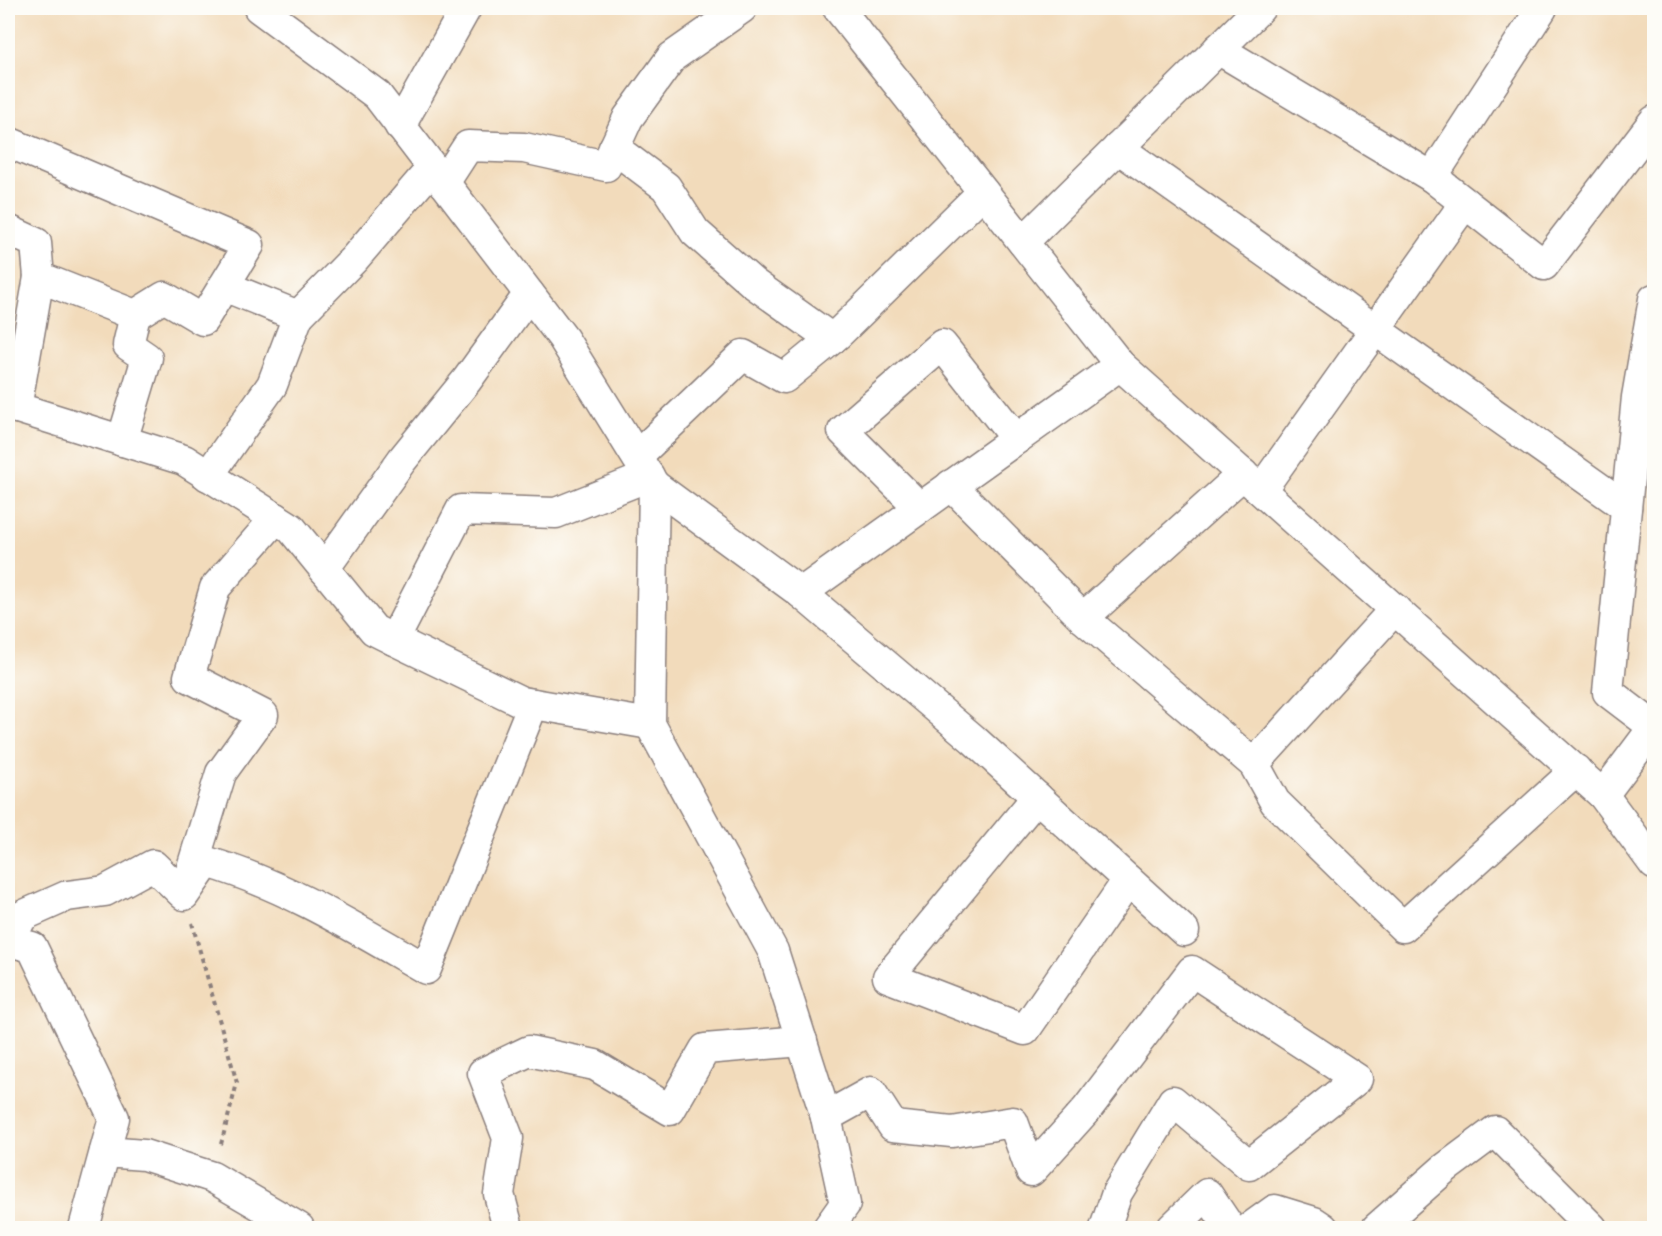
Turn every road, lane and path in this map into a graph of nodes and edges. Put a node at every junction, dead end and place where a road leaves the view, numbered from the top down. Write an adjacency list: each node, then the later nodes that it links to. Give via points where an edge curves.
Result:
1 (260, 8): 9 (street, via 377,95)
2 (466, 8): 9 (street)
3 (742, 8): 11 (street, via 672,57 628,118)
4 (838, 8): 15 (street)
5 (1260, 8): 7 (street)
6 (1542, 8): 14 (street)
7 (1218, 49): 12 (street); 14 (street)
8 (1654, 121): 16 (street, via 1544,265)
9 (400, 126): 13 (street)
10 (8, 142): 20 (street, via 249,245)
11 (614, 148): 13 (street, via 606,166 524,148 468,146); 26 (street, via 666,188 695,232 753,283)
12 (1118, 148): 18 (street); 25 (street)
13 (438, 175): 21 (street); 24 (street)
14 (1432, 177): 16 (street)
15 (983, 192): 18 (street); 26 (street)
16 (1465, 202): 25 (street)
17 (8, 230): 19 (street, via 36,243)
18 (1023, 242): 27 (street)
19 (39, 277): 23 (street); 28 (street)
20 (224, 285): 23 (street, via 202,320 164,297); 24 (street)
21 (529, 294): 31 (street, via 563,338); 38 (street)
22 (1654, 299): 35 (street, via 1637,397)
23 (135, 315): 30 (street, via 128,345 147,358)
24 (298, 316): 32 (street, via 272,385)
25 (1375, 329): 33 (street); 35 (street)
26 (832, 339): 31 (street, via 784,378 743,355)
27 (1120, 365): 29 (street); 33 (street)
28 (12, 407): 30 (street)
29 (1016, 439): 34 (street); 36 (street, via 942,345 843,431)
30 (122, 441): 32 (street, via 184,460)
31 (647, 472): 39 (street); 42 (street, via 556,513 461,510); 44 (street)
32 (208, 476): 37 (street)
33 (1252, 482): 40 (street); 41 (street)
34 (951, 485): 36 (street); 41 (street)
35 (1626, 507): 45 (street, via 1608,692)
36 (920, 508): 39 (street)
37 (276, 518): 38 (street, via 291,528); 52 (street, via 215,588 189,677 263,715 221,773)
38 (324, 569): 42 (street, via 374,630)
39 (801, 593): 49 (street)
40 (1395, 609): 46 (street); 47 (street)
41 (1083, 618): 46 (street)
42 (394, 640): 43 (street)
43 (533, 704): 44 (street); 52 (street, via 426,969 301,898 241,872 207,862)
44 (650, 724): 55 (street, via 773,951)
45 (1654, 727): 48 (street)
46 (1254, 764): 47 (street, via 1275,802 1403,927)
47 (1576, 770): 48 (street)
48 (1603, 795): 50 (street)
49 (1037, 797): 51 (street); 51 (street, via 888,977 1025,1030)
50 (1654, 864)
51 (1128, 880): 53 (street)
52 (184, 896): 54 (street, via 153,865 105,891 68,896 22,916); 58 (path, via 237,1083)
53 (1184, 931)
54 (9, 941): 57 (street, via 32,947 114,1118)
55 (802, 1041): 56 (street); 61 (street, via 705,1049 670,1110 595,1065 529,1051 483,1073 508,1138 500,1194)
56 (825, 1117): 62 (street, via 845,1204); 63 (street, via 871,1092 893,1126 952,1132 1013,1122 1031,1171 1087,1109 1191,971 1357,1079 1249,1165 1173,1101 1118,1193)
57 (105, 1152): 58 (street, via 144,1155); 59 (street)
58 (212, 1177): 60 (street)
59 (84, 1228)
60 (299, 1228)
61 (508, 1228)
62 (828, 1228)
63 (1105, 1228)
64 (1172, 1228): 65 (street, via 1207,1194)
65 (1230, 1228)
66 (1250, 1228): 67 (street, via 1275,1210)
67 (1323, 1228)
68 (1377, 1228): 69 (street, via 1444,1169 1495,1131)
69 (1592, 1228)

